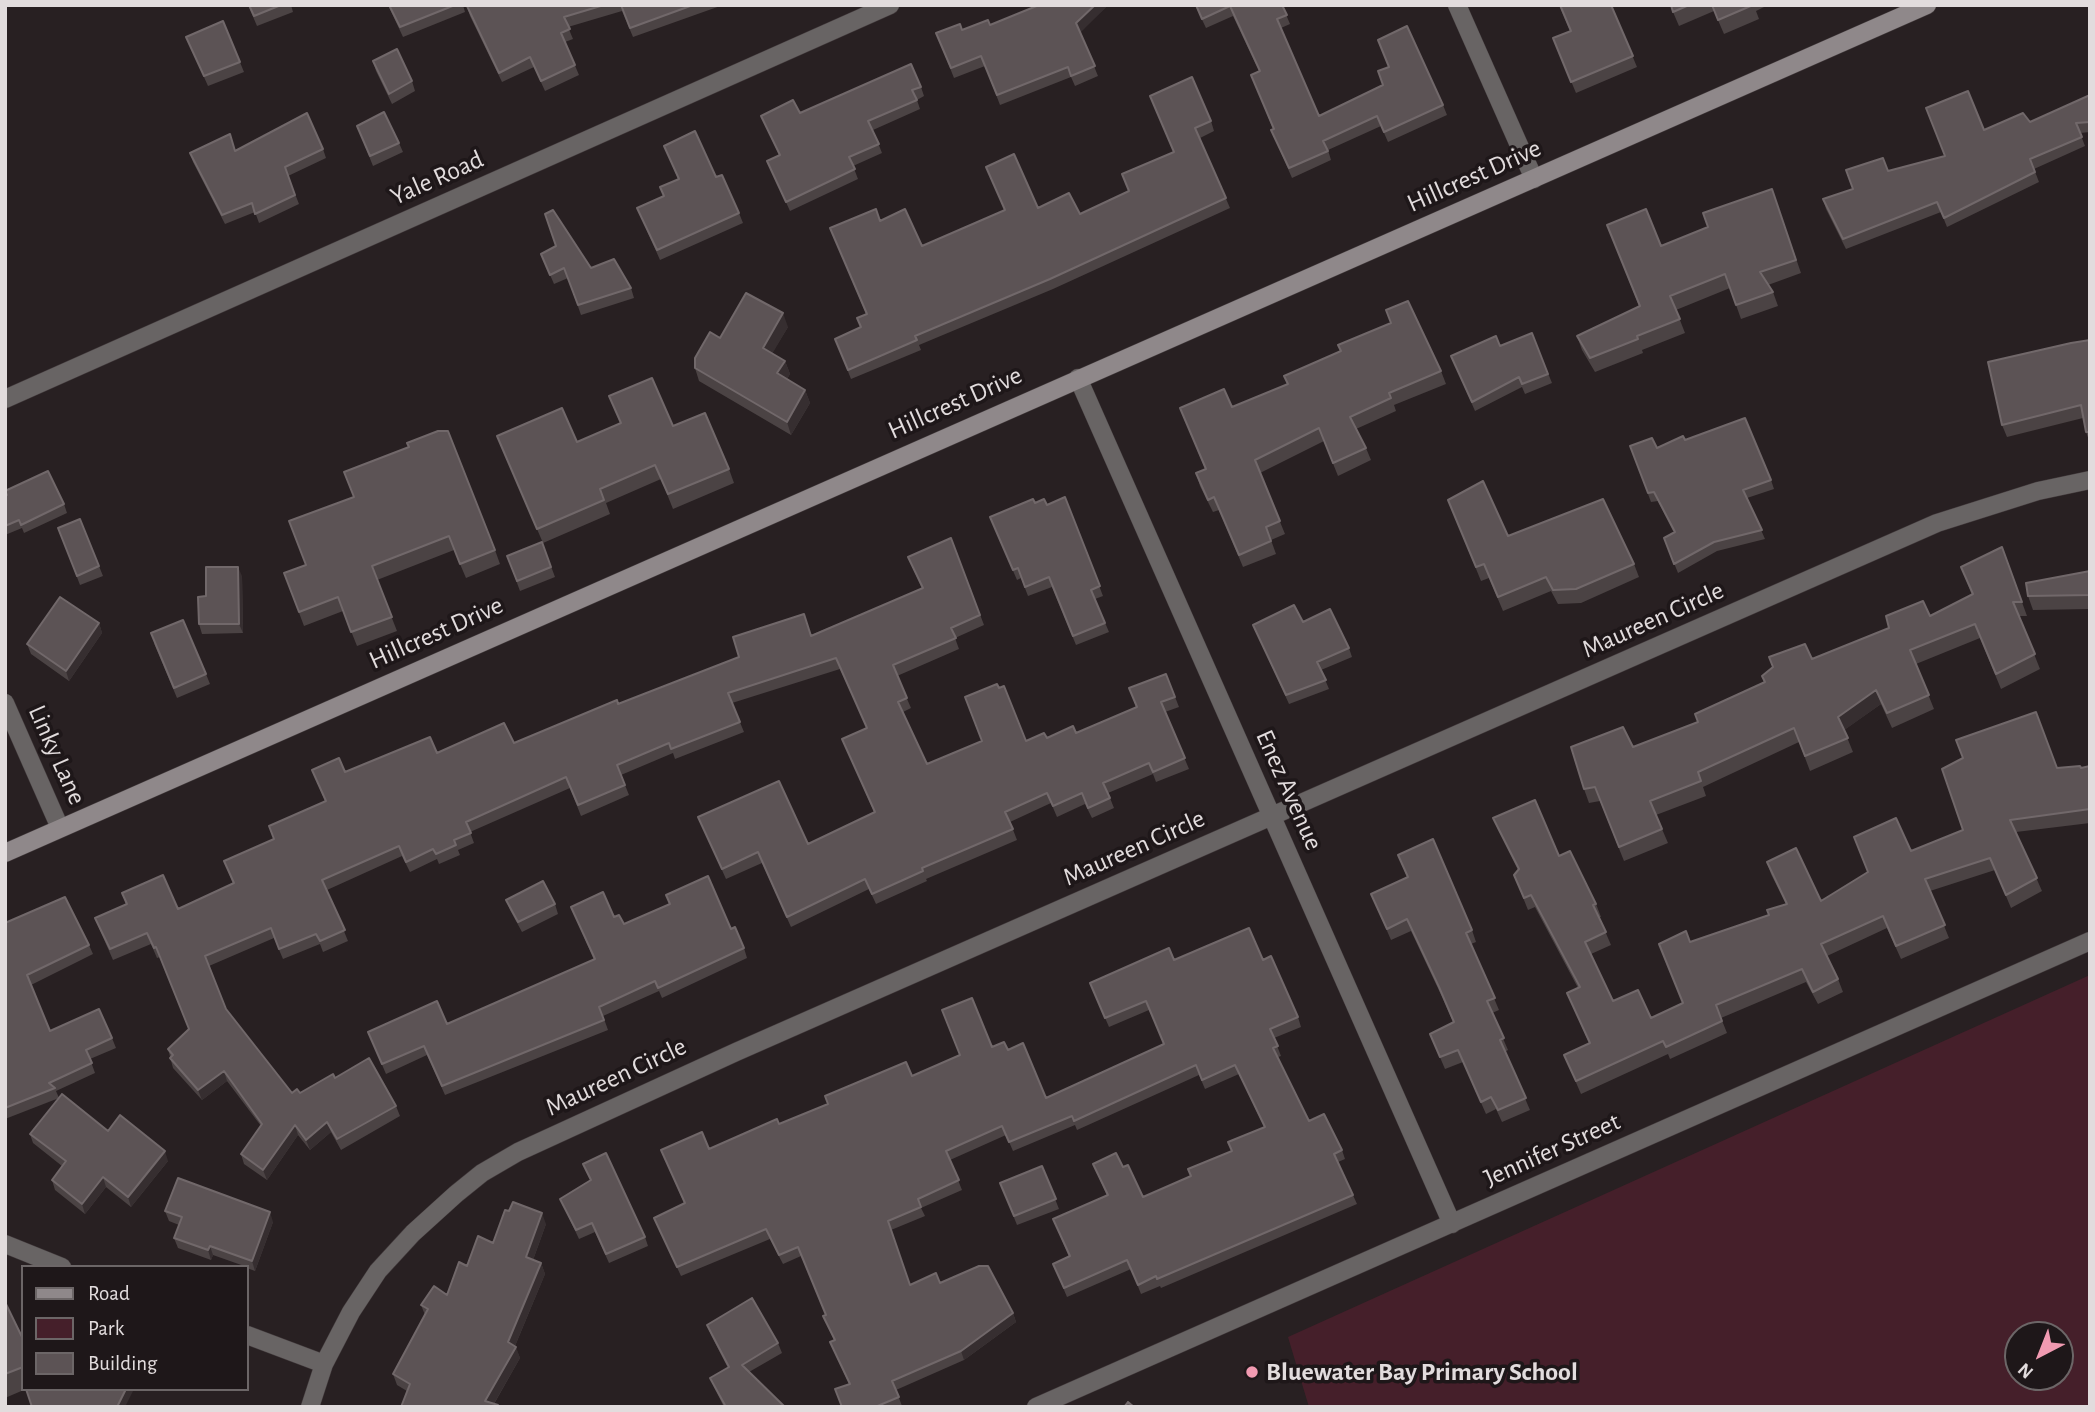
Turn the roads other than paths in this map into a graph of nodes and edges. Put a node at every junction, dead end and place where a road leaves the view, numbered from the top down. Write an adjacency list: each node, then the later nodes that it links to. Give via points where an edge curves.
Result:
1 (890, 5): 6 (street, Yale Road)
2 (1457, 5): 4 (street)
3 (1927, 5): 4 (street, Hillcrest Drive)
4 (1534, 179): 5 (street, Hillcrest Drive)
5 (1078, 377): 9 (street, Enez Avenue); 10 (street, Hillcrest Drive)
6 (5, 399)
7 (2090, 480): 9 (street, Maureen Circle, via 1937,523)
8 (5, 704): 10 (street, Linky Lane)
9 (1272, 816): 13 (street, Enez Avenue); 17 (street, Maureen Circle, via 518,1152 456,1194 395,1252 351,1312)
10 (60, 828): 11 (street, Hillcrest Drive)
11 (5, 853)
12 (2090, 942): 13 (street, Jennifer Street)
13 (1452, 1224): 19 (street, Jennifer Street)
14 (5, 1244): 15 (street)
15 (57, 1265)
16 (248, 1335): 17 (street)
17 (324, 1364): 18 (street, Maureen Circle)
18 (310, 1407)
19 (1036, 1407)

